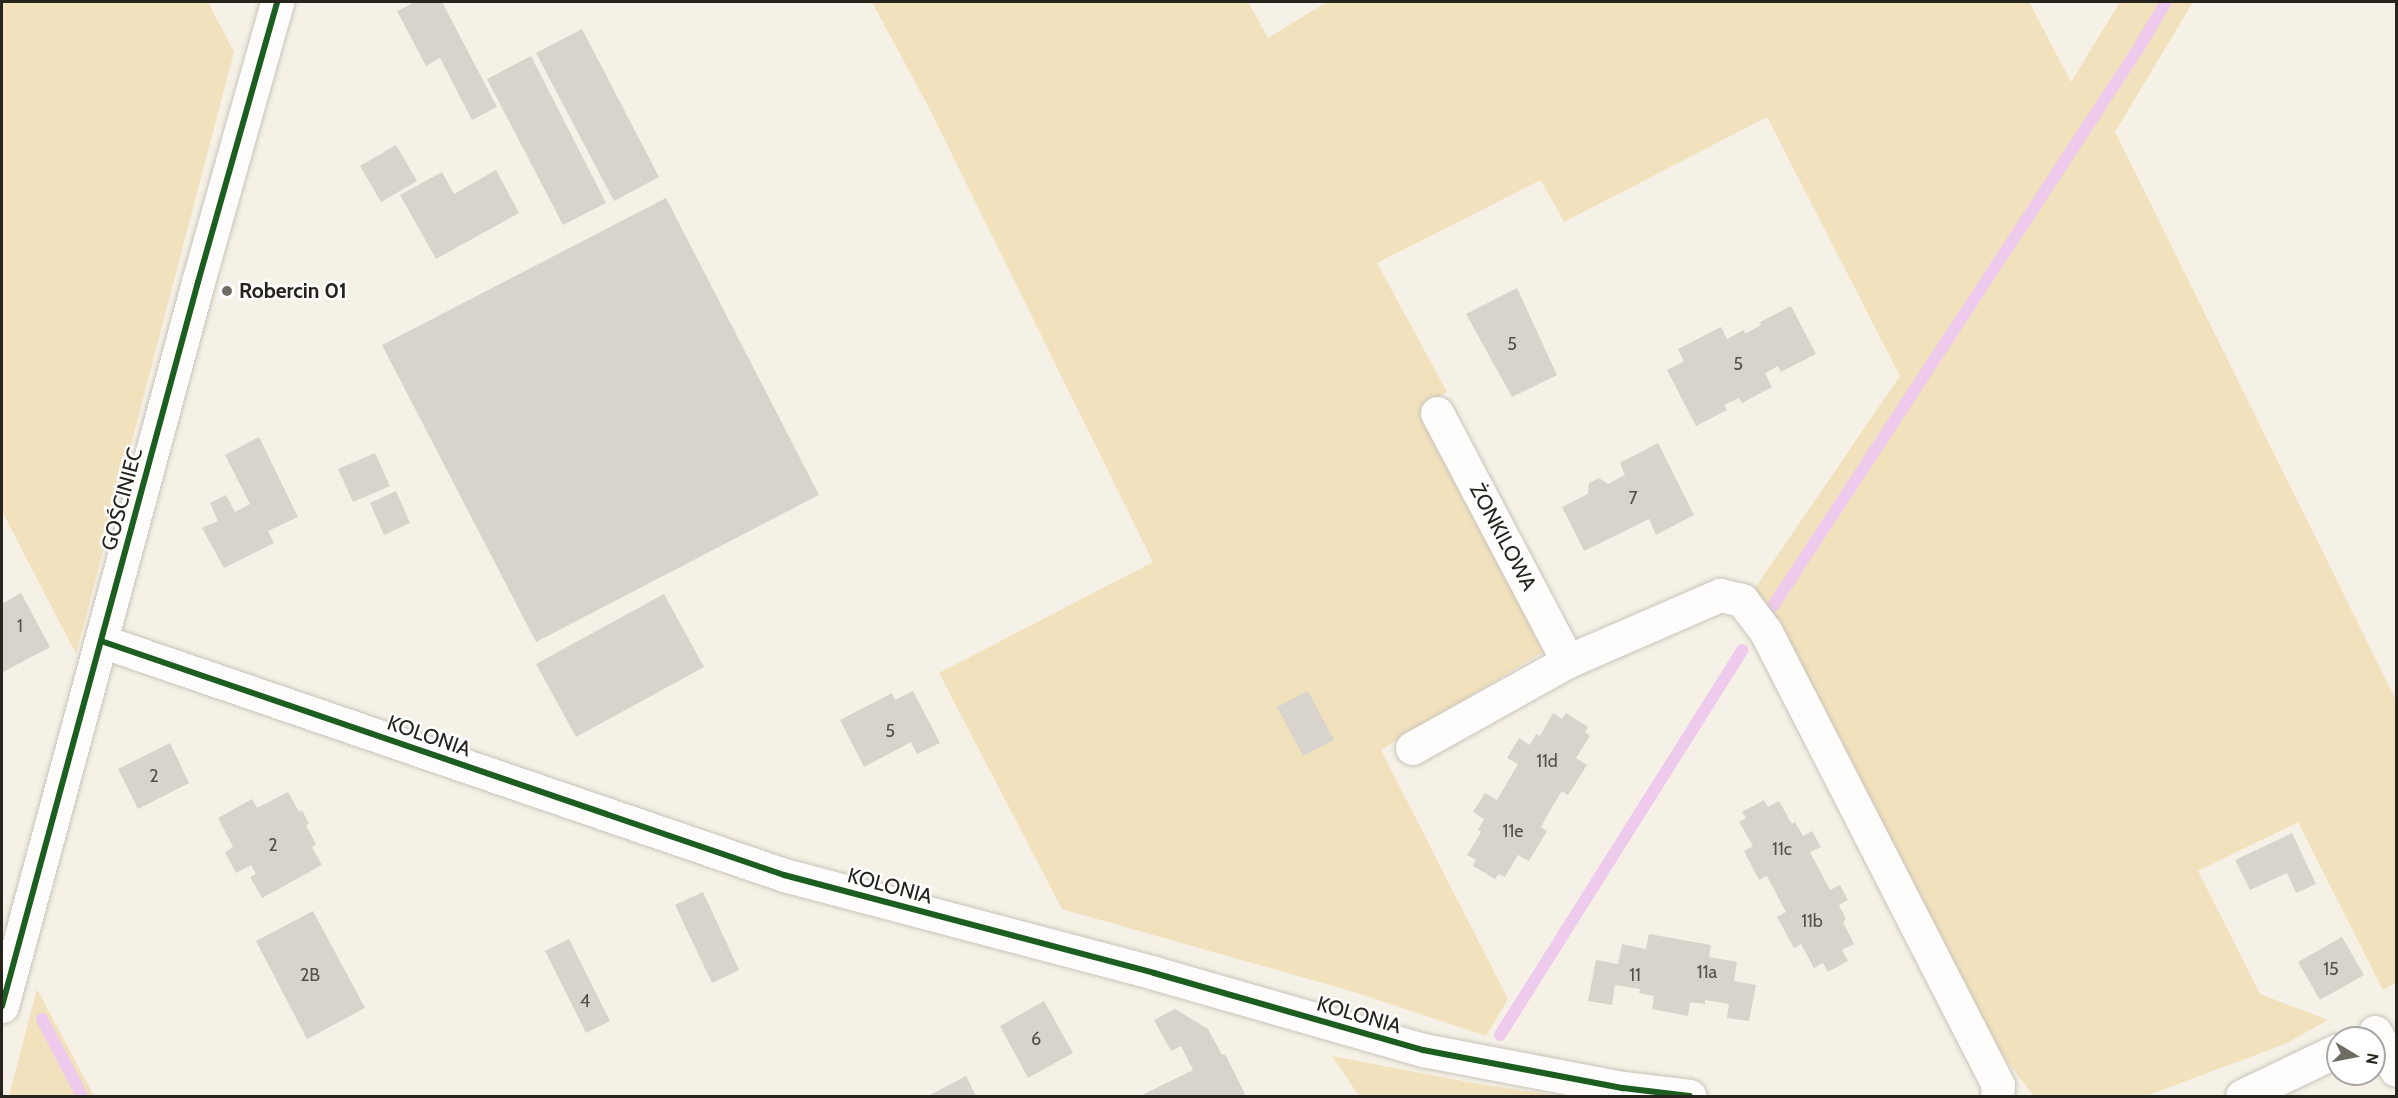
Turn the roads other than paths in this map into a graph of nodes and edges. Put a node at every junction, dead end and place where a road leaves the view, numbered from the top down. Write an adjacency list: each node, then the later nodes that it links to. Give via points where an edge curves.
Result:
1 (277, 2): 3 (street, GOŚCINIEC)
2 (1437, 413): 4 (street, ŻONKILOWA)
3 (101, 641): 6 (street, GOŚCINIEC); 10 (street, KOLONIA, via 784,875 1154,973 1423,1050 1623,1088)
4 (1568, 661): 5 (street); 11 (street, via 1720,595 1742,600 1753,611 1998,1085)
5 (1412, 748)
6 (2, 1006)
7 (2386, 1047): 9 (street)
8 (2326, 1056): 12 (street)
9 (2397, 1070)
10 (1690, 1096)
11 (1997, 1096)
12 (2242, 1096)

